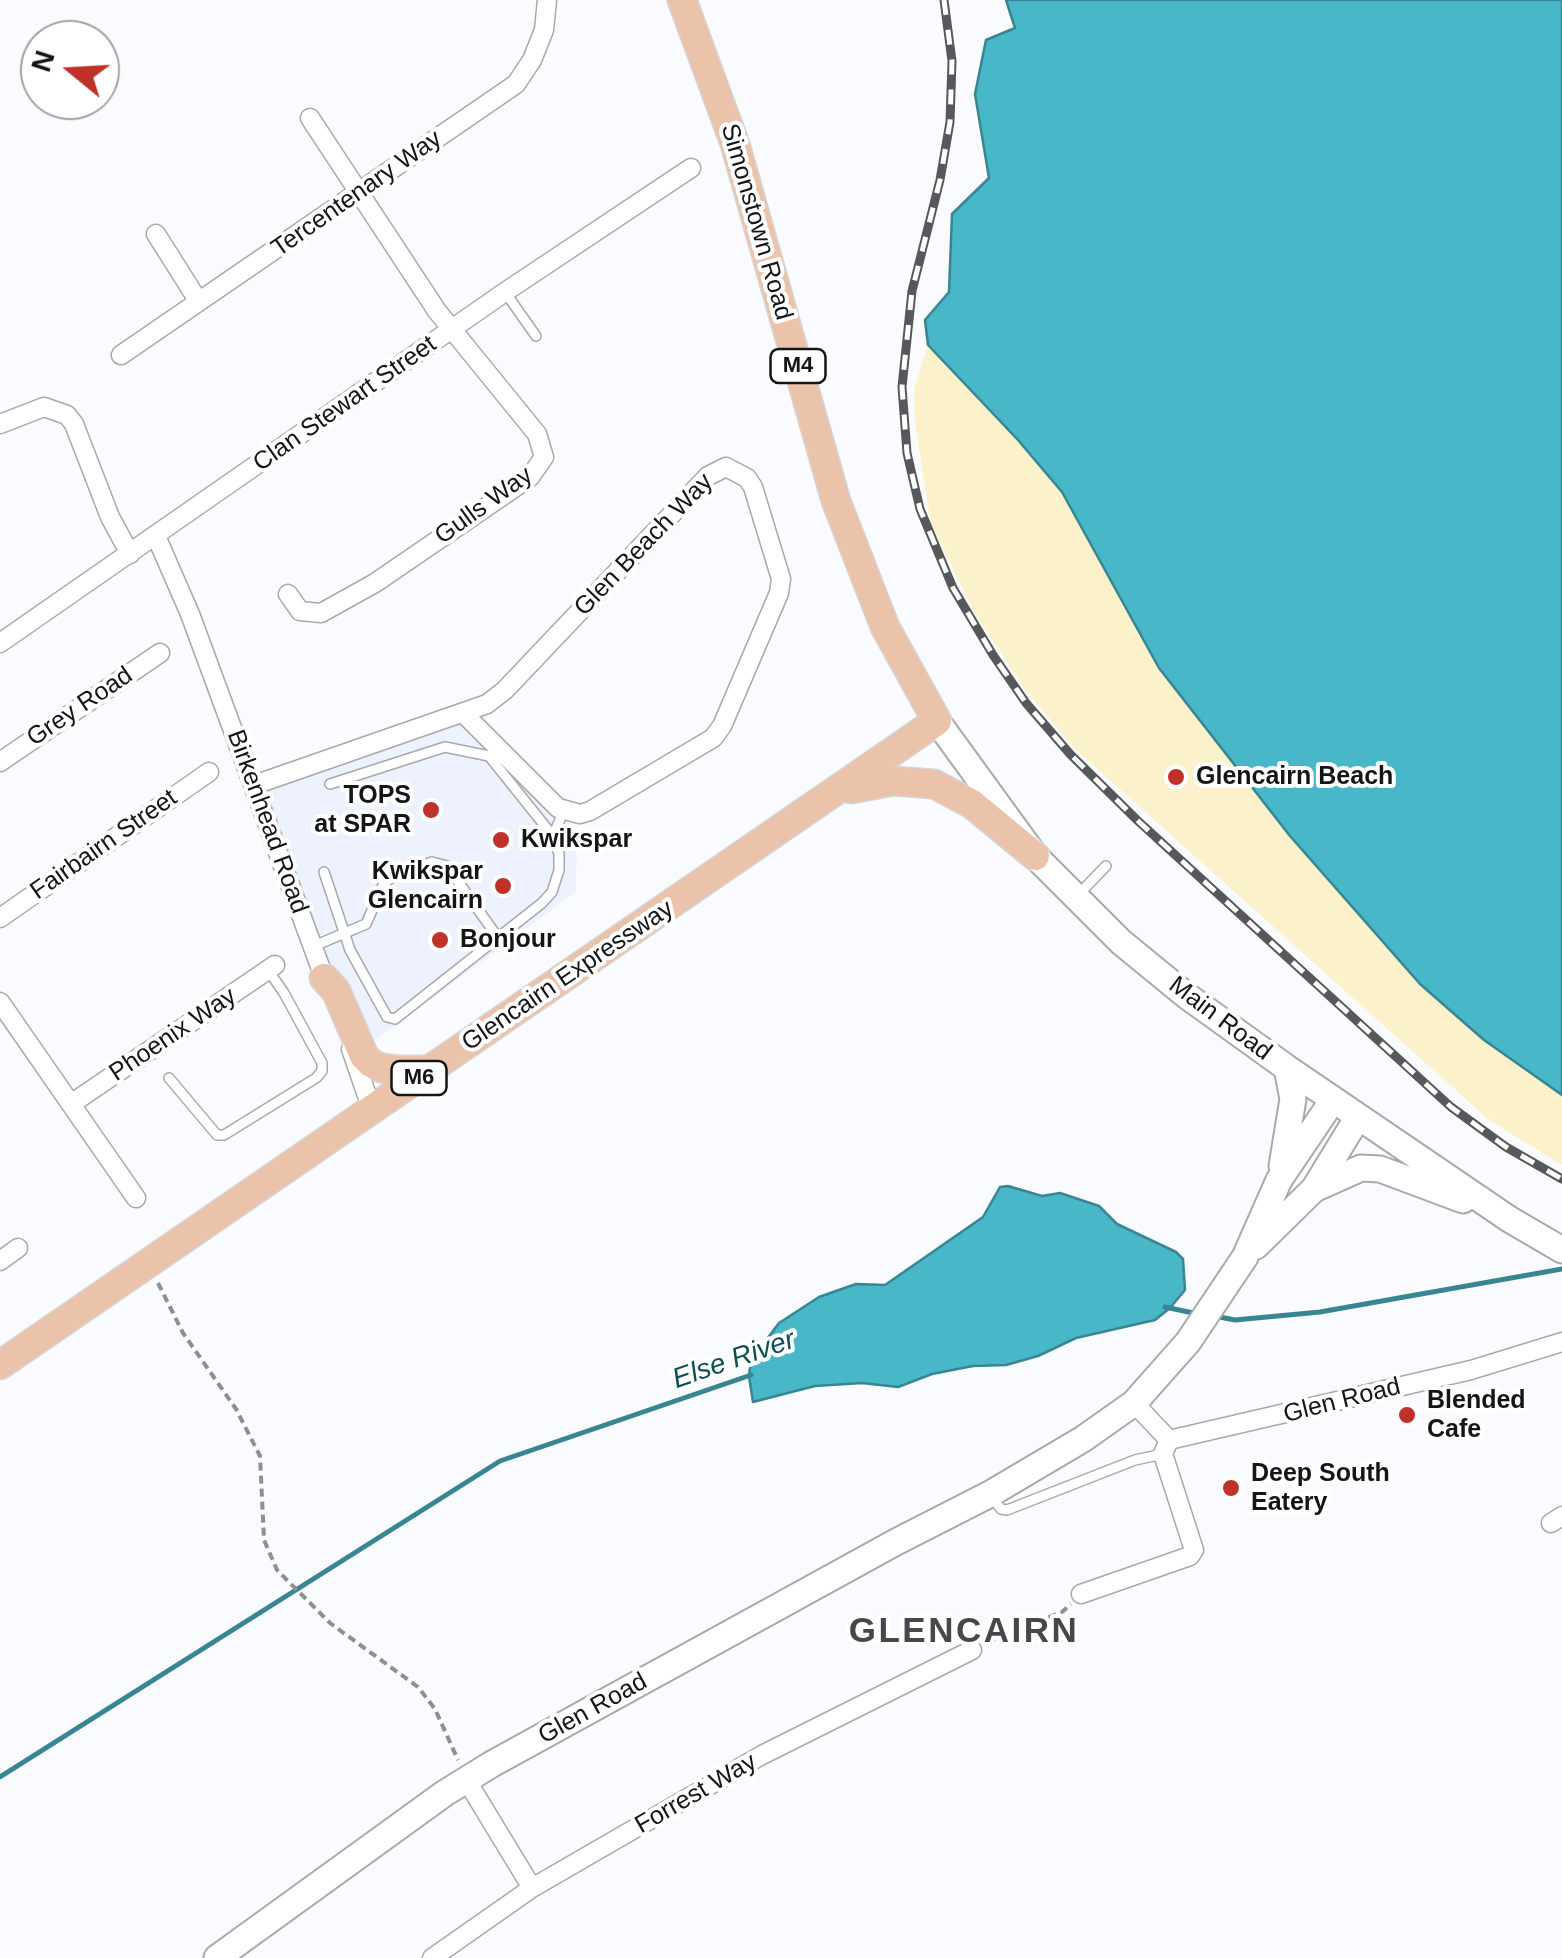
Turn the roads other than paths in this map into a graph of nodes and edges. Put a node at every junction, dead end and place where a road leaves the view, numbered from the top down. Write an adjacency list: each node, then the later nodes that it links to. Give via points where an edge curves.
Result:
1 (548, 0): 5 (street, Tercentenary Way, via 544,30 516,84)
2 (682, 0): 19 (main road, Simonstown Road / M4, via 736,144 836,501 886,626)
3 (310, 118): 5 (street)
4 (692, 168): 7 (street, Clan Stewart Street)
5 (358, 194): 8 (street, Tercentenary Way); 9 (street)
6 (156, 234): 8 (street)
7 (505, 292): 9 (street, Clan Stewart Street); 10 (lane)
8 (199, 302): 11 (street, Tercentenary Way)
9 (452, 329): 13 (street, Clan Stewart Street); 15 (street, Gulls Way, via 537,434 544,457 539,467 321,614 300,611)
10 (536, 336)
11 (121, 355)
12 (0, 424): 14 (street, via 44,406 67,414)
13 (156, 536): 14 (street, Clan Stewart Street); 23 (street, Birkenhead Road)
14 (130, 554): 16 (street, Clan Stewart Street)
15 (288, 594)
16 (0, 643)
17 (160, 653): 20 (street, Grey Road)
18 (464, 714): 23 (street, Glen Beach Way); 25 (street); 25 (street, Glen Beach Way, via 505,690 708,476 726,467 747,478 781,579 722,726 708,742 590,812)
19 (938, 721): 24 (main road, Glencairn Expressway / M6); 27 (street, Main Road / M4)
20 (0, 762)
21 (209, 772): 31 (street, Fairbairn Street)
22 (330, 784): 26 (lane, via 432,750 474,752 504,771)
23 (254, 785): 34 (street, Birkenhead Road)
24 (839, 792): 27 (main road, via 893,781 934,784 972,804); 39 (main road, Glencairn Expressway / M6)
25 (564, 810): 26 (lane)
26 (552, 836): 33 (lane, via 559,854 552,892)
27 (1034, 856): 30 (street, Main Road / M4)
28 (1106, 866): 30 (lane)
29 (324, 872): 32 (lane)
30 (1075, 898): 38 (street, Main Road / M4, via 1187,996)
31 (0, 918)
32 (344, 934): 33 (lane, via 366,924 384,883 432,862 446,866); 33 (lane, via 394,1019); 34 (lane)
33 (500, 938)
34 (314, 946): 36 (street, Birkenhead Road)
35 (272, 968): 40 (lane, via 322,1072 224,1135 217,1135); 42 (street, Phoenix Way)
36 (324, 978): 39 (main road, via 370,1062); 43 (street, Birkenhead Road)
37 (0, 1002): 42 (street)
38 (1287, 1068): 41 (street, Main Road / M4); 45 (street, via 1293,1099)
39 (431, 1070): 43 (main road, Glencairn Expressway / M6)
40 (169, 1078)
41 (1333, 1100): 44 (street, Main Road / M4); 45 (street, Glen Road)
42 (71, 1104): 47 (street)
43 (372, 1110): 54 (main road, Glencairn Expressway / M6)
44 (1358, 1117): 46 (street, Glen Road); 48 (street, Main Road / M4)
45 (1279, 1180): 51 (street, Glen Road)
46 (1314, 1189): 48 (street, via 1361,1168 1380,1168); 51 (street, Glen Road)
47 (136, 1198)
48 (1508, 1219): 49 (street, Main Road / M4)
49 (1552, 1245)
50 (18, 1248): 52 (street)
51 (1245, 1257): 55 (street, Glen Road, via 1188,1342)
52 (0, 1261)
53 (1562, 1342): 56 (street, Glen Road)
54 (0, 1365)
55 (1134, 1403): 56 (street); 57 (street, Glen Road)
56 (1166, 1447): 57 (lane, Glen Road, via 1008,1510); 58 (street, via 1194,1547 1190,1556)
57 (990, 1494): 60 (street, Glen Road)
58 (1080, 1594)
59 (972, 1650): 61 (street, Forrest Way, via 762,1755)
60 (466, 1781): 61 (street); 62 (street, Glen Road)
61 (532, 1888): 63 (street, Forrest Way)
62 (217, 1958)
63 (432, 1958)

